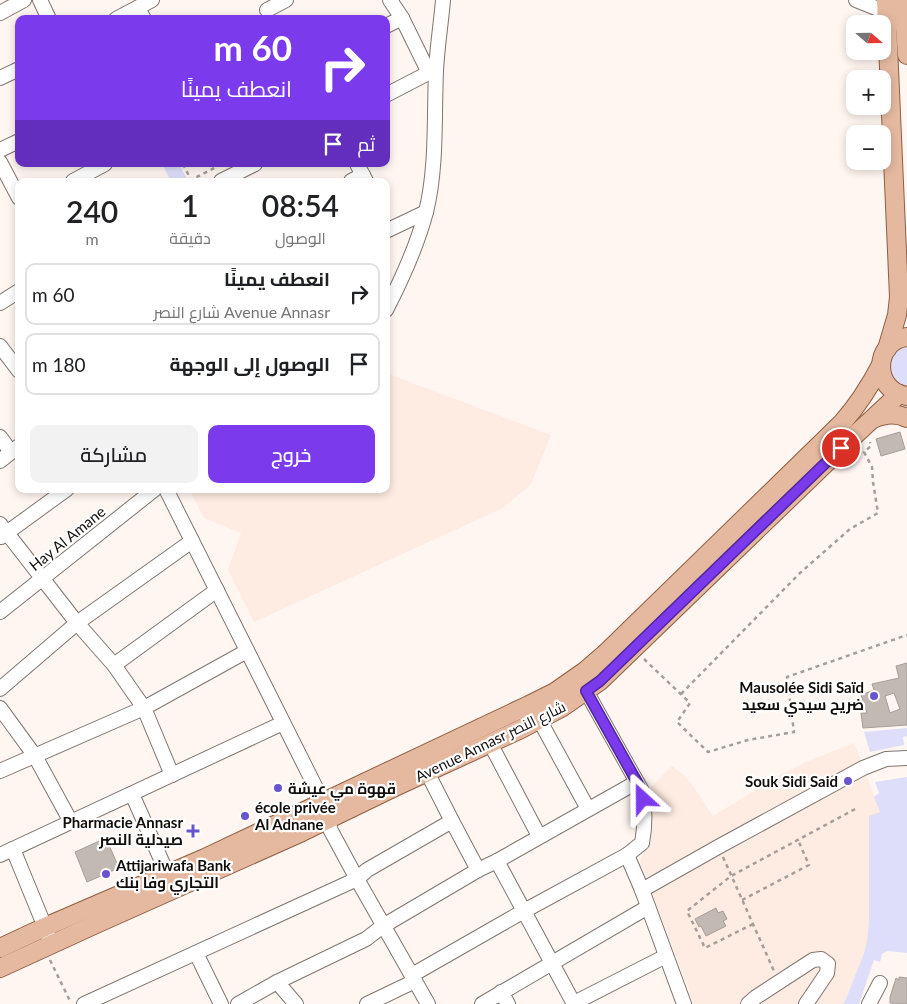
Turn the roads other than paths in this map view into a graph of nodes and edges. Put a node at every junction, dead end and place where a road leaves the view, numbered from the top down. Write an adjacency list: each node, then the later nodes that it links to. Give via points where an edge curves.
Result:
1 (24, 0): 11 (street)
2 (40, 0): 13 (street)
3 (152, 0): 12 (street)
4 (286, 0): 10 (street)
5 (390, 0): 14 (street)
6 (443, 0): 18 (street)
7 (856, 0): 9 (street)
8 (903, 0): 16 (main road)
9 (886, 6): 36 (main road, Avenue Annasr شارع النصر, via 899,297 898,315)
10 (266, 10)
11 (0, 13)
12 (141, 13)
13 (47, 15)
14 (402, 18): 15 (street); 18 (street)
15 (390, 24)
16 (907, 55)
17 (15, 71): 19 (street)
18 (432, 71): 20 (street); 29 (street, via 432,171)
19 (0, 78)
20 (390, 93)
21 (15, 143): 22 (street)
22 (0, 150)
23 (0, 162): 28 (street)
24 (99, 167): 26 (street)
25 (249, 167): 27 (street)
26 (79, 178)
27 (229, 178)
28 (15, 190)
29 (426, 212): 30 (street); 33 (street)
30 (390, 223)
31 (15, 294): 32 (street)
32 (0, 303)
33 (390, 303)
34 (907, 337): 36 (main road, via 894,342)
35 (0, 346): 37 (street)
36 (884, 357): 38 (main road, via 882,374 885,383); 69 (main road, Avenue Annasr شارع النصر, via 868,390 842,423 585,671 555,692)
37 (15, 366)
38 (904, 397): 40 (main road, Avenue Annasr شارع النصر)
39 (907, 418): 40 (main road, via 882,415)
40 (868, 423): 55 (main road, Avenue Annasr شارع النصر, via 634,649)
41 (0, 437): 42 (street)
42 (10, 453)
43 (61, 493): 46 (street)
44 (149, 493): 48 (street, Hay Al Amane)
45 (168, 493): 47 (street)
46 (2, 531): 48 (street)
47 (192, 541): 49 (street); 51 (street)
48 (42, 579): 50 (street, Hay Al Amane); 51 (street)
49 (217, 590): 52 (street); 53 (street)
50 (0, 612)
51 (77, 623): 53 (street); 54 (street)
52 (247, 651): 57 (street); 59 (street)
53 (114, 665): 57 (street)
54 (0, 689)
55 (586, 691): 58 (main road, Avenue Annasr شارع النصر); 66 (street)
56 (0, 708): 61 (street)
57 (144, 708): 61 (street); 65 (street)
58 (539, 719): 60 (main road, Avenue Annasr شارع النصر); 68 (street)
59 (284, 723): 65 (street); 69 (street)
60 (490, 743): 64 (main road, Avenue Annasr شارع النصر); 72 (street)
61 (35, 756): 63 (street); 71 (street)
62 (907, 758): 79 (street, via 886,759 863,768)
63 (0, 771)
64 (427, 772): 69 (main road, Avenue Annasr شارع النصر); 70 (street)
65 (172, 775): 67 (street)
66 (637, 782): 68 (street); 74 (street, via 643,799 642,843)
67 (132, 794): 71 (street); 78 (street)
68 (588, 809): 72 (street)
69 (326, 811): 77 (street, via 330,829); 78 (main road, Avenue Annasr شارع النصر)
70 (452, 821): 76 (street); 77 (street)
71 (70, 822): 73 (street)
72 (539, 836): 75 (street)
73 (6, 852): 83 (street)
74 (627, 855): 79 (street); 81 (street)
75 (497, 861): 76 (street); 81 (street)
76 (478, 870): 82 (street)
77 (356, 879): 82 (street); 86 (street)
78 (171, 881): 83 (main road, Avenue Annasr شارع النصر); 84 (main road, Avenue Annasr شارع النصر)
79 (642, 890): 80 (street)
80 (648, 907): 87 (street); 88 (street)
81 (524, 910): 88 (street); 90 (street)
82 (383, 926): 90 (street); 91 (street, via 366,939)
83 (45, 927): 84 (street); 85 (main road, Avenue Annasr شارع النصر)
84 (48, 946): 89 (main road, Avenue Annasr شارع النصر)
85 (0, 948)
86 (196, 953): 94 (street); 95 (street)
87 (666, 956): 101 (street); 102 (street)
88 (552, 963): 93 (street); 101 (street)
89 (0, 968)
90 (414, 978): 98 (street); 99 (street)
91 (277, 982): 96 (street); 97 (street)
92 (880, 983): 105 (street)
93 (505, 998): 100 (street)
94 (84, 1004)
95 (221, 1004)
96 (238, 1004)
97 (296, 1004)
98 (367, 1004)
99 (428, 1004)
100 (482, 1004)
101 (574, 1004)
102 (684, 1004)
103 (748, 1004): 104 (street, via 816,959 822,959 828,973)
104 (806, 1004)
105 (870, 1004)

